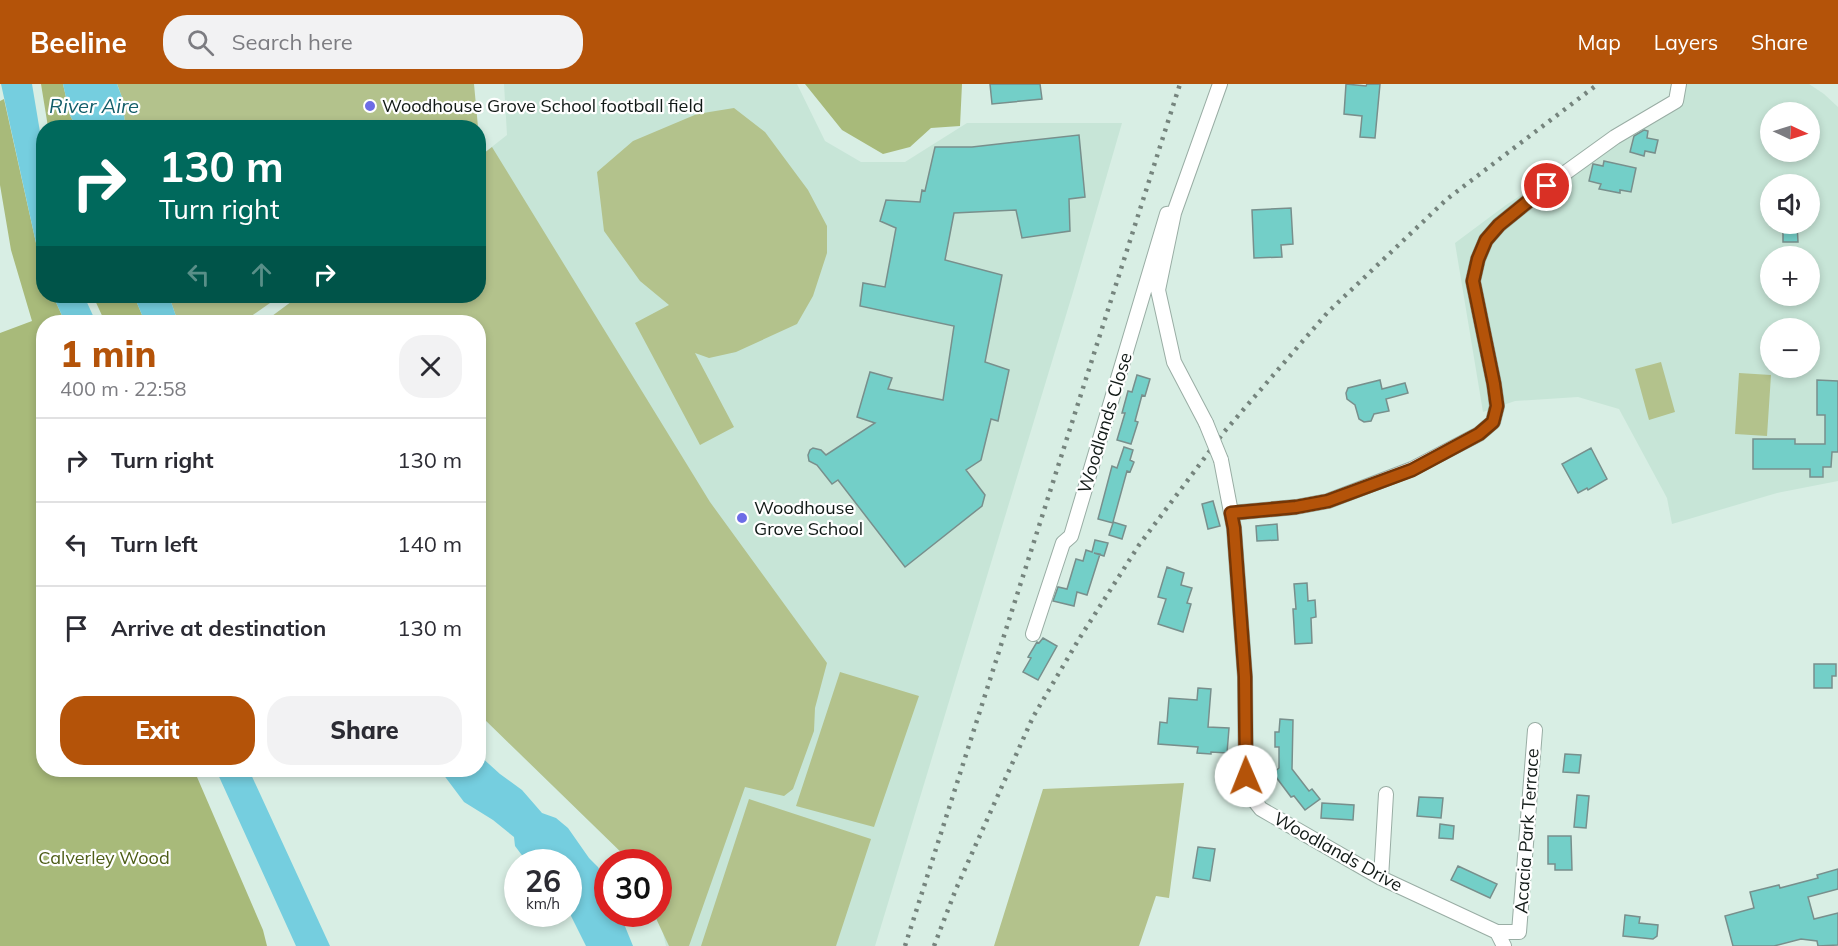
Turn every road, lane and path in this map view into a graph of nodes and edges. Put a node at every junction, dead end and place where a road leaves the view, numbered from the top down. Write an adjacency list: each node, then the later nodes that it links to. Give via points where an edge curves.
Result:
1 (1220, 84): 3 (street, Woodlands Drive)
2 (1679, 84): 4 (street, via 1676,101 1615,137 1547,186 1486,240 1473,281 1494,384 1497,406 1493,422 1479,434 1412,470 1328,501)
3 (1174, 213): 4 (street, Woodlands Drive, bridge, via 1158,290 1174,362 1221,460); 5 (street, Woodlands Close, via 1167,214 1071,536 1063,543)
4 (1231, 513): 8 (street, Woodlands Drive, via 1245,677 1246,790 1261,809)
5 (1033, 634)
6 (1535, 730): 9 (street, Acacia Park Terrace, via 1519,932)
7 (1386, 794): 8 (street)
8 (1381, 878): 9 (street, Woodlands Drive)
9 (1497, 932): 10 (street)
10 (1504, 946)

